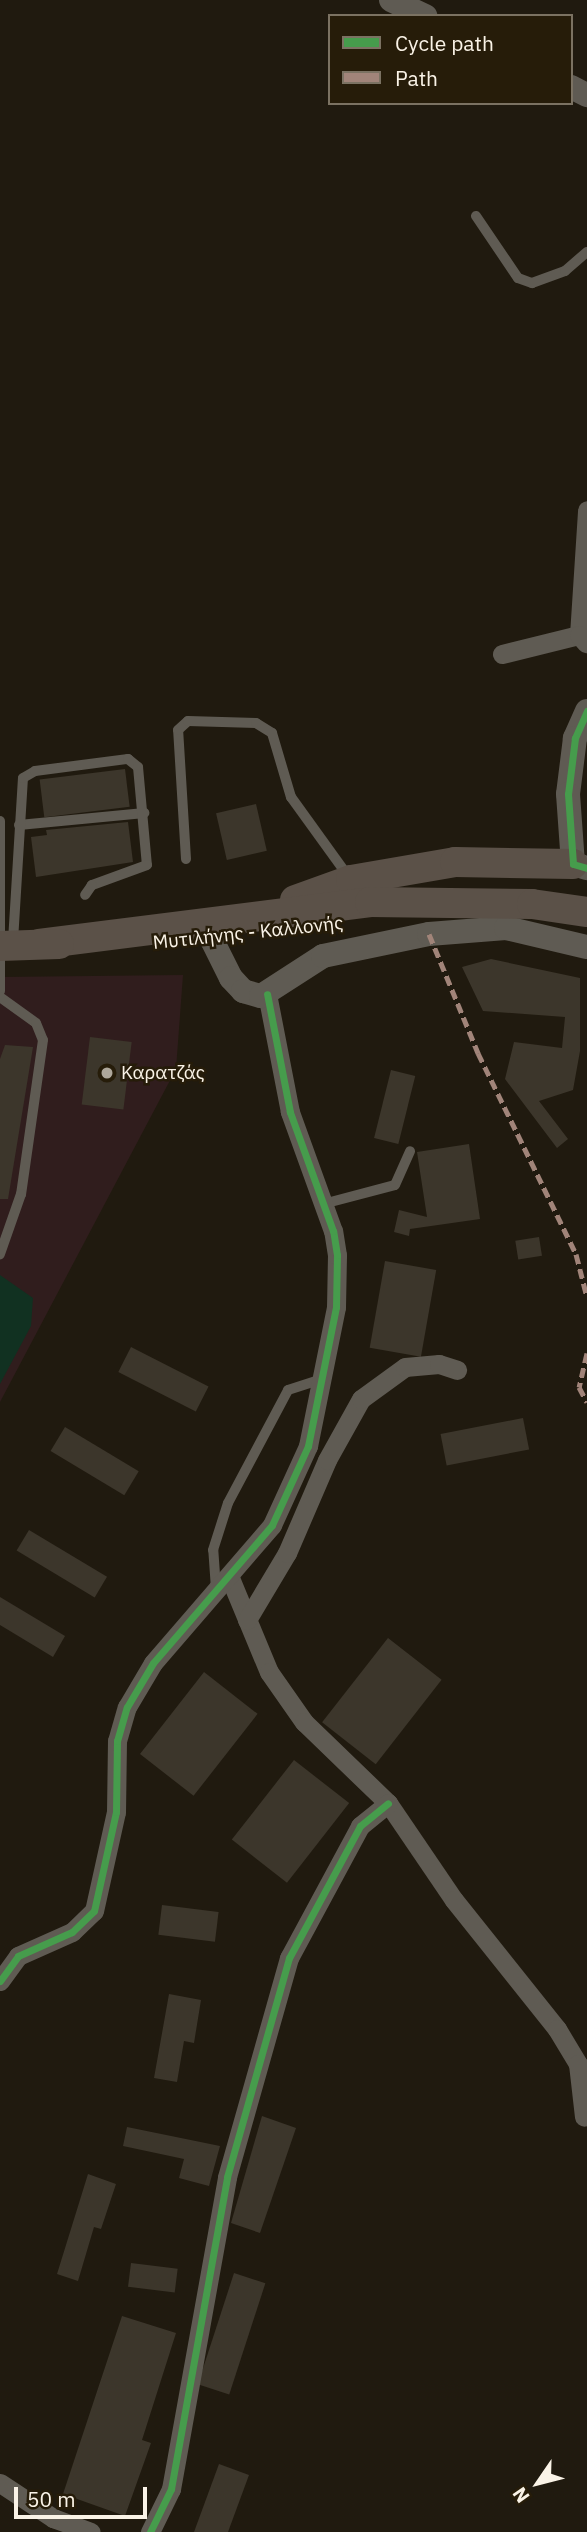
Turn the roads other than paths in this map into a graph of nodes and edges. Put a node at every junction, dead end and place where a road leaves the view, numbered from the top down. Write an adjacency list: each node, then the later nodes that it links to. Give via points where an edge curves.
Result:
1 (391, 0): 2 (street)
2 (422, 14)
3 (476, 216): 4 (lane, via 518,278 532,284 565,271)
4 (587, 252)
5 (587, 510): 6 (street)
6 (583, 640): 7 (street)
7 (502, 654)
8 (587, 710): 13 (street, via 575,738 569,782)
9 (144, 813): 11 (lane); 11 (lane, via 138,767 123,758 27,774 21,783); 15 (lane, via 147,865 92,885)
10 (0, 821): 20 (lane)
11 (19, 825): 20 (lane)
12 (186, 859): 14 (lane, via 178,730 188,721 256,723 272,733 292,797)
13 (580, 866): 14 (main road, via 455,862)
14 (351, 880): 18 (main road)
15 (85, 895)
16 (455, 904): 17 (main road, Μυτιλήνης - Καλλονής); 18 (main road, Μυτιλήνης - Καλλονής, via 370,902); 19 (main road, Μυτιλήνης - Καλλονής, via 368,921)
17 (587, 912)
18 (264, 914): 19 (main road, Μυτιλήνης - Καλλονής)
19 (220, 929): 20 (main road, Μυτιλήνης - Καλλονής); 23 (street, via 227,971 243,991)
20 (13, 945): 22 (lane)
21 (587, 947): 23 (street, via 506,928 429,934 323,956)
22 (0, 991)
23 (267, 994): 26 (street, via 295,1131)
24 (0, 998): 27 (lane, via 36,1023 43,1040 21,1194)
25 (410, 1151): 26 (lane, via 395,1185)
26 (323, 1204): 29 (street, via 337,1255)
27 (0, 1254)
28 (457, 1370): 32 (street, via 439,1364 404,1367 361,1399 327,1460 287,1553)
29 (325, 1378): 30 (street, via 308,1446 272,1525); 31 (lane, via 288,1390 228,1503 213,1550)
30 (230, 1578): 31 (street); 32 (street)
31 (216, 1595): 34 (street, via 153,1663 127,1707 117,1741 116,1812 94,1911 72,1932 18,1956)
32 (247, 1620): 33 (street, via 269,1672 304,1722)
33 (388, 1803): 35 (street, via 454,1900 557,2029 578,2064); 38 (street, via 360,1826 289,1958 228,2177 171,2489)
34 (0, 1981)
35 (584, 2117)
36 (0, 2483): 37 (street, via 52,2518)
37 (90, 2532)
38 (150, 2532)

